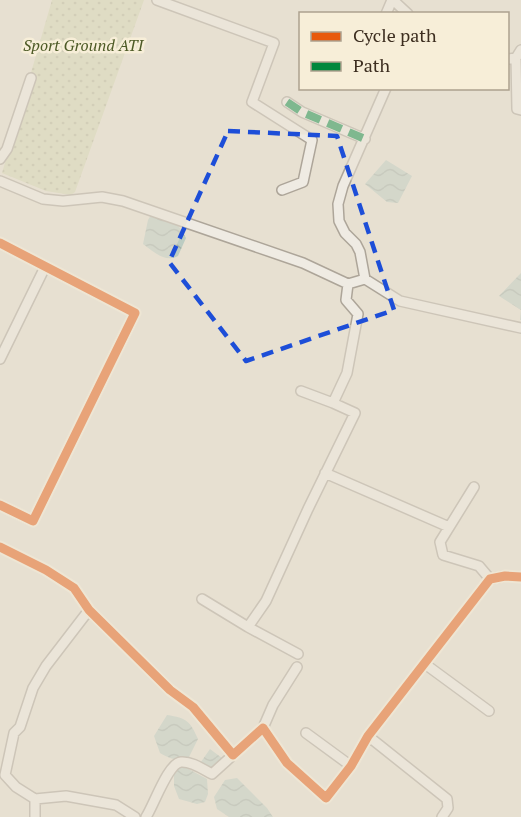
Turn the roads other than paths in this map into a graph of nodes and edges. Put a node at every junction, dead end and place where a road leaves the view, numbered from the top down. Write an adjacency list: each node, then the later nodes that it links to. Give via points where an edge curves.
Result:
1 (158, 0): 12 (street, via 274,43 252,102 312,140 303,182)
2 (392, 0): 3 (street)
3 (406, 12)
4 (515, 56): 8 (street, via 517,109)
5 (31, 78): 10 (street)
6 (385, 90): 9 (street)
7 (287, 102): 9 (street)
8 (521, 111)
9 (365, 139): 15 (street, via 338,204 339,221 360,252)
10 (0, 159)
11 (0, 182): 16 (street, via 43,199 102,197 123,201 303,263)
12 (282, 190)
13 (0, 243): 14 (street)
14 (45, 267): 18 (street); 23 (street, via 135,313 33,521)
15 (365, 279): 16 (street); 17 (street, via 400,301)
16 (348, 284): 20 (street, via 346,300 358,314 347,373)
17 (521, 328)
18 (0, 359)
19 (301, 391): 20 (street)
20 (333, 403): 21 (street, via 355,413)
21 (325, 473): 24 (street); 30 (street, via 266,602)
22 (474, 487): 24 (street)
23 (0, 505)
24 (449, 528): 27 (street, via 440,542 443,555 479,566)
25 (0, 547): 29 (street, via 74,588)
26 (521, 576): 27 (street)
27 (490, 579): 32 (street)
28 (202, 599): 30 (street)
29 (89, 610): 38 (street, via 170,690 193,706); 40 (street, via 33,688 20,727 14,733)
30 (248, 627): 31 (street)
31 (298, 654)
32 (425, 664): 34 (street); 37 (street)
33 (297, 667): 35 (street)
34 (489, 711)
35 (263, 728): 38 (street); 39 (street, via 286,764 326,798)
36 (306, 733): 39 (street)
37 (368, 735): 39 (street); 45 (street, via 447,799 448,808)
38 (233, 754): 44 (street, via 212,774 189,763 175,764)
39 (351, 766)
40 (3, 776): 41 (street)
41 (34, 799): 42 (street); 43 (street, via 66,796 116,805)
42 (35, 817)
43 (135, 817)
44 (146, 817)
45 (442, 817)

